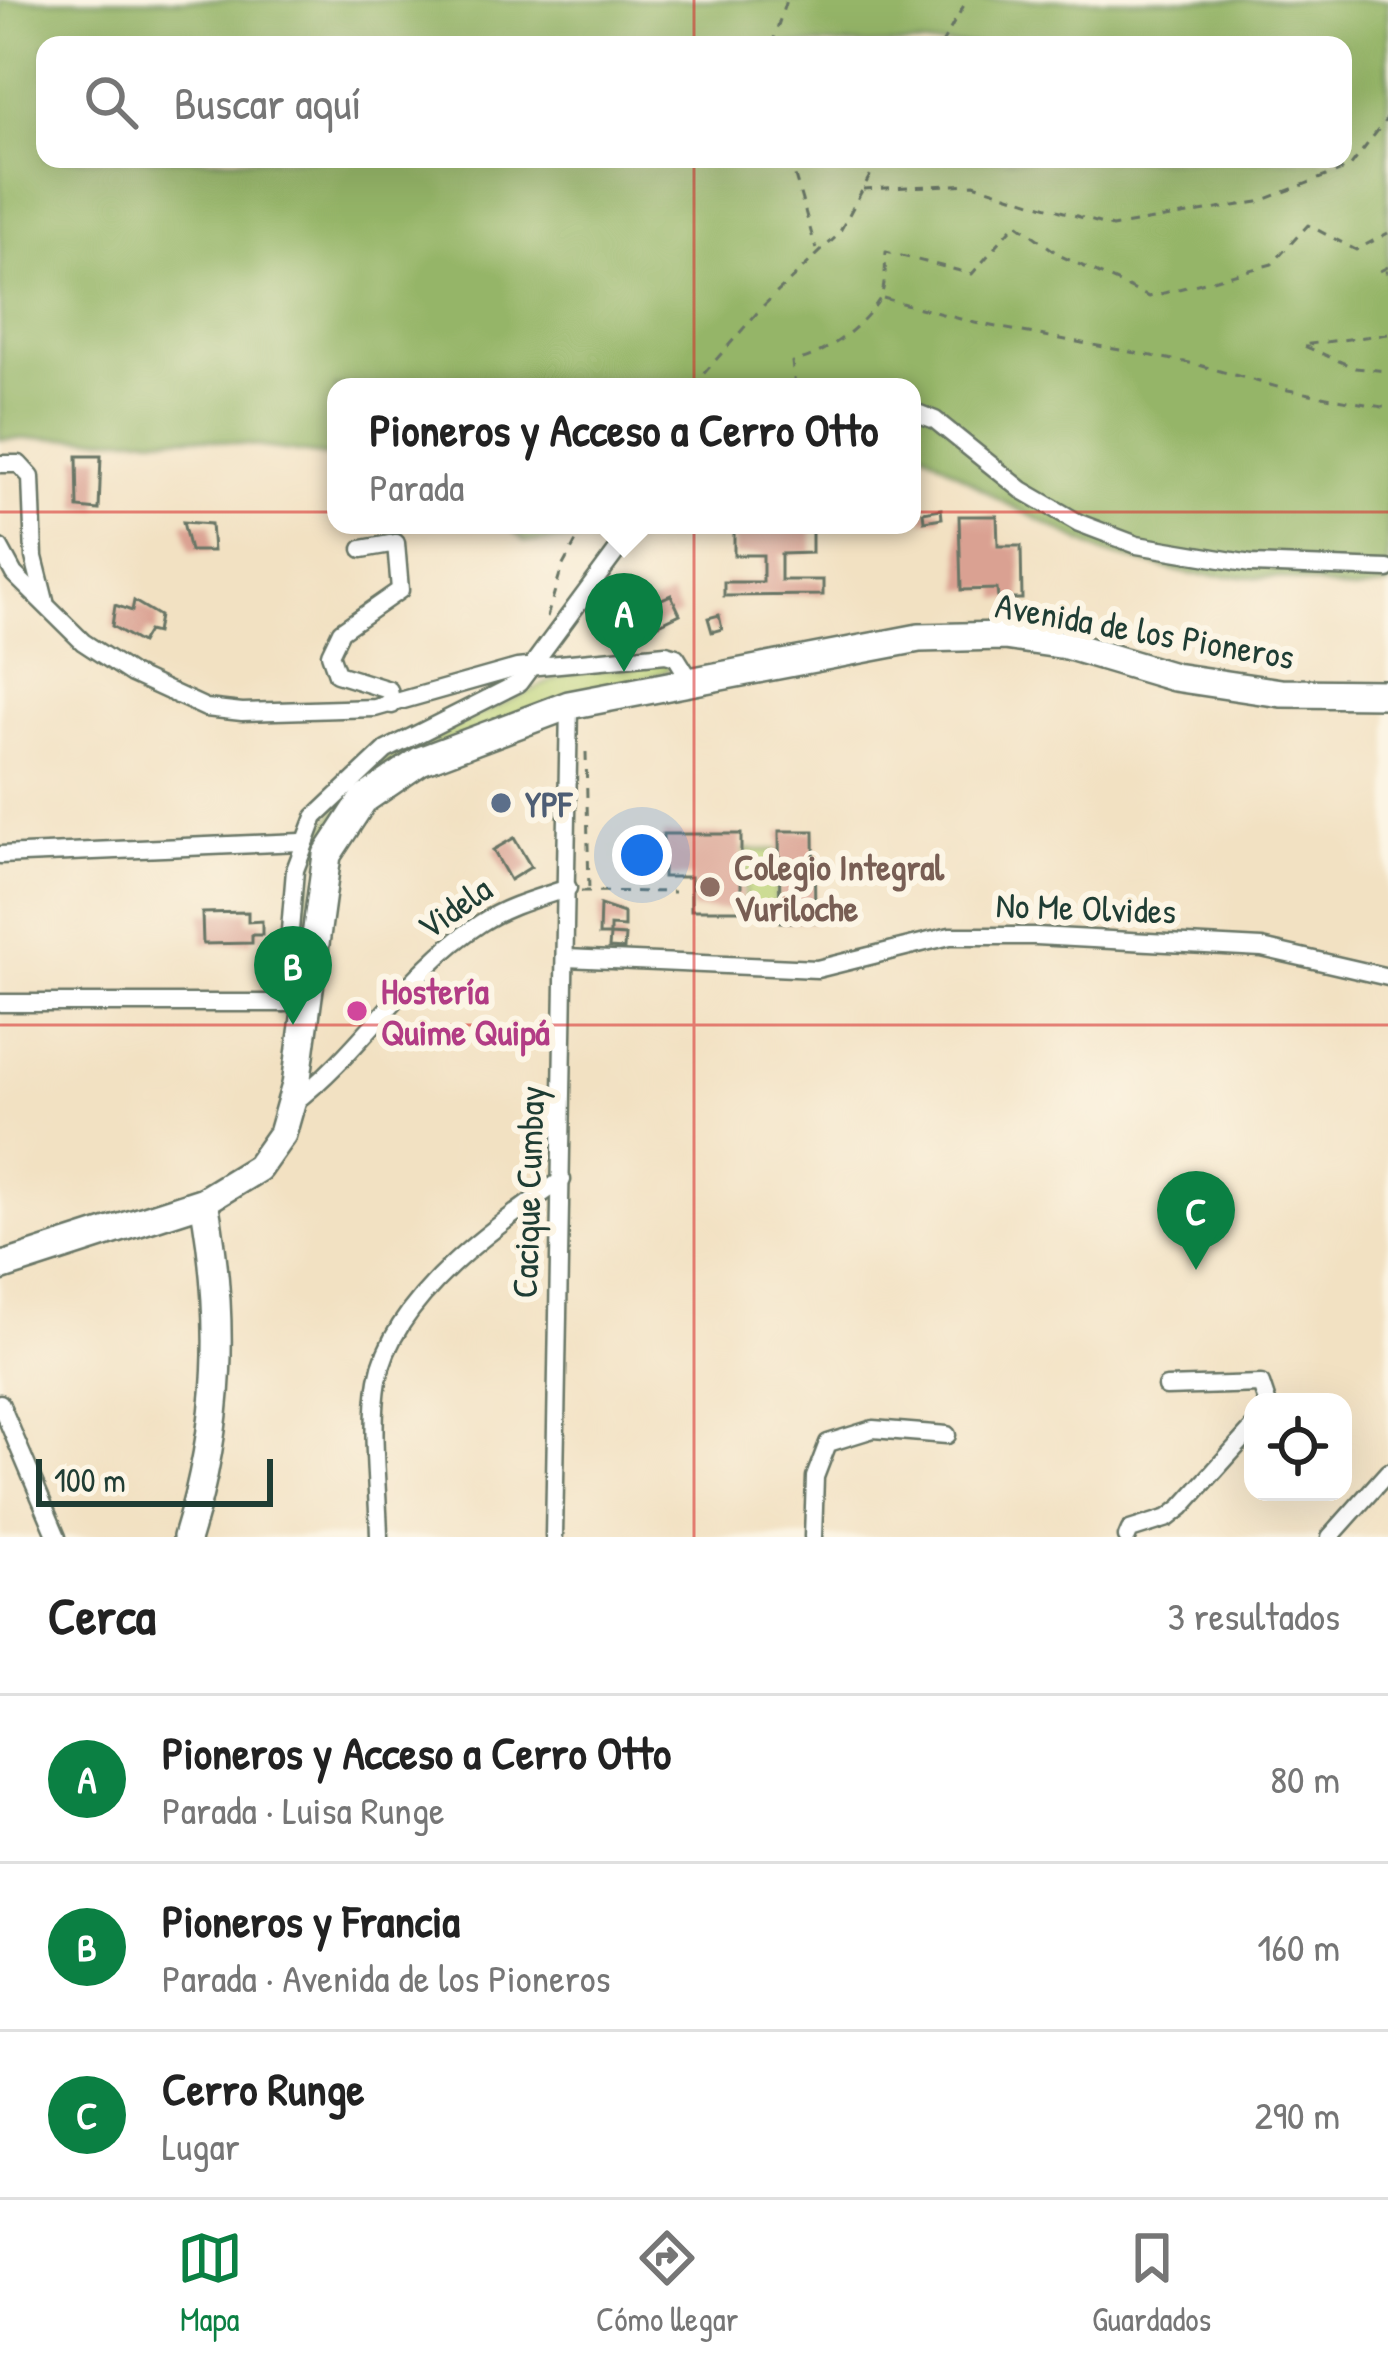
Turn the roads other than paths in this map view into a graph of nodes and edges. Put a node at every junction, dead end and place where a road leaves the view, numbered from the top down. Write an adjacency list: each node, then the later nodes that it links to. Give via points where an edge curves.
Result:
1 (921, 415): 6 (street, via 1022,490 1137,545 1251,564)
2 (0, 464): 7 (street, via 19,464 31,477 34,557)
3 (629, 534): 8 (street)
4 (0, 548): 7 (street)
5 (362, 549): 11 (street, via 396,543 400,590 341,632 332,667 389,690)
6 (1388, 569)
7 (47, 608): 11 (street, via 111,662 206,708)
8 (538, 664): 9 (street, via 666,654); 11 (street); 13 (street, via 508,693 366,765)
9 (689, 678): 10 (main road, Avenida de los Pioneros, via 919,638 1004,636 1174,677 1281,693); 12 (main road, Avenida de los Pioneros)
10 (1388, 694)
11 (392, 705)
12 (569, 705): 15 (street, Cacique Cumbay); 19 (main road, Avenida de los Pioneros, via 420,761 363,800 327,855)
13 (302, 842): 14 (street); 19 (street, via 289,917)
14 (0, 855)
15 (568, 888): 16 (street, Cacique Cumbay); 20 (street, Videla, via 515,905 449,946 337,1069)
16 (566, 958): 17 (street, No Me Olvides, via 817,969 950,936 1036,935 1247,946); 21 (street, Cacique Cumbay)
17 (1388, 977)
18 (0, 1003): 19 (street)
19 (295, 1003): 20 (main road, Avenida de los Pioneros)
20 (292, 1105): 22 (main road, Avenida de los Pioneros, via 258,1168)
21 (562, 1180): 32 (street, via 486,1232 389,1346 378,1379); 33 (street, Cacique Cumbay)
22 (204, 1201): 23 (main road, Avenida de los Pioneros); 31 (main road, via 218,1409)
23 (0, 1267)
24 (1166, 1388): 25 (street, via 1261,1384)
25 (1264, 1393)
26 (0, 1402): 30 (street)
27 (947, 1435): 34 (street, via 873,1429 828,1443 815,1477)
28 (1244, 1438): 35 (street, via 1183,1507)
29 (1388, 1472): 36 (street)
30 (57, 1537)
31 (187, 1537)
32 (379, 1537)
33 (554, 1537)
34 (814, 1537)
35 (1127, 1537)
36 (1330, 1537)

